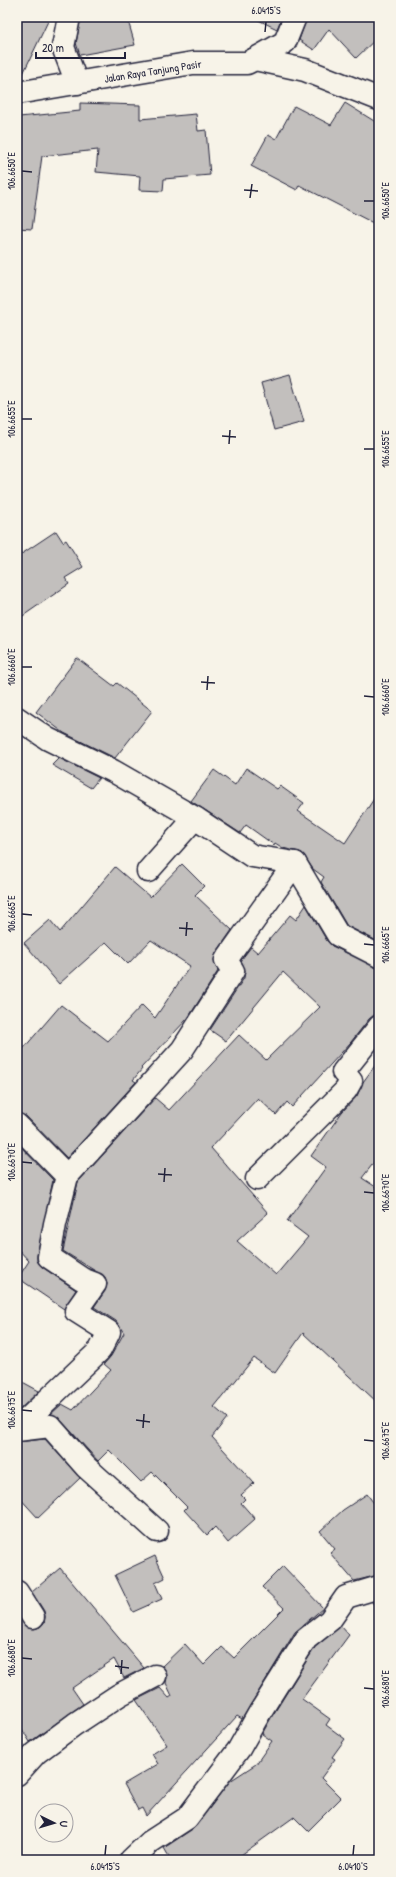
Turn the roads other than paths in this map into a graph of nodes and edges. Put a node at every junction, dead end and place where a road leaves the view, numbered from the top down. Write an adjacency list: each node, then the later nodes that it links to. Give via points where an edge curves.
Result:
1 (69, 17): 4 (street, via 63,47)
2 (295, 17): 3 (street, via 285,42)
3 (255, 59): 4 (street, Jalan Raya Tanjung Pasir, via 247,64 193,63); 6 (street, Jalan Raya Tanjung Pasir, via 305,70)
4 (77, 83): 5 (street, Jalan Raya Tanjung Pasir)
5 (17, 93)
6 (379, 99)
7 (17, 718): 8 (street, via 48,739 113,771)
8 (194, 818): 9 (street, via 252,856); 10 (street)
9 (295, 863): 11 (street, via 338,935); 14 (street, via 226,960 233,971 182,1050)
10 (148, 871)
11 (379, 956)
12 (379, 1027): 15 (street, via 343,1072 351,1081 346,1090)
13 (17, 1125): 14 (street)
14 (67, 1176): 16 (street, via 49,1257 82,1279 95,1284 76,1311 110,1332 100,1350)
15 (257, 1179)
16 (17, 1430): 17 (street, via 50,1426 86,1468)
17 (158, 1531)
18 (379, 1587): 23 (street, via 346,1597 330,1620 306,1640 239,1749 187,1818 150,1842)
19 (17, 1592): 20 (street)
20 (33, 1616)
21 (155, 1676): 22 (street, via 75,1724 36,1753)
22 (17, 1774)
23 (131, 1860)

